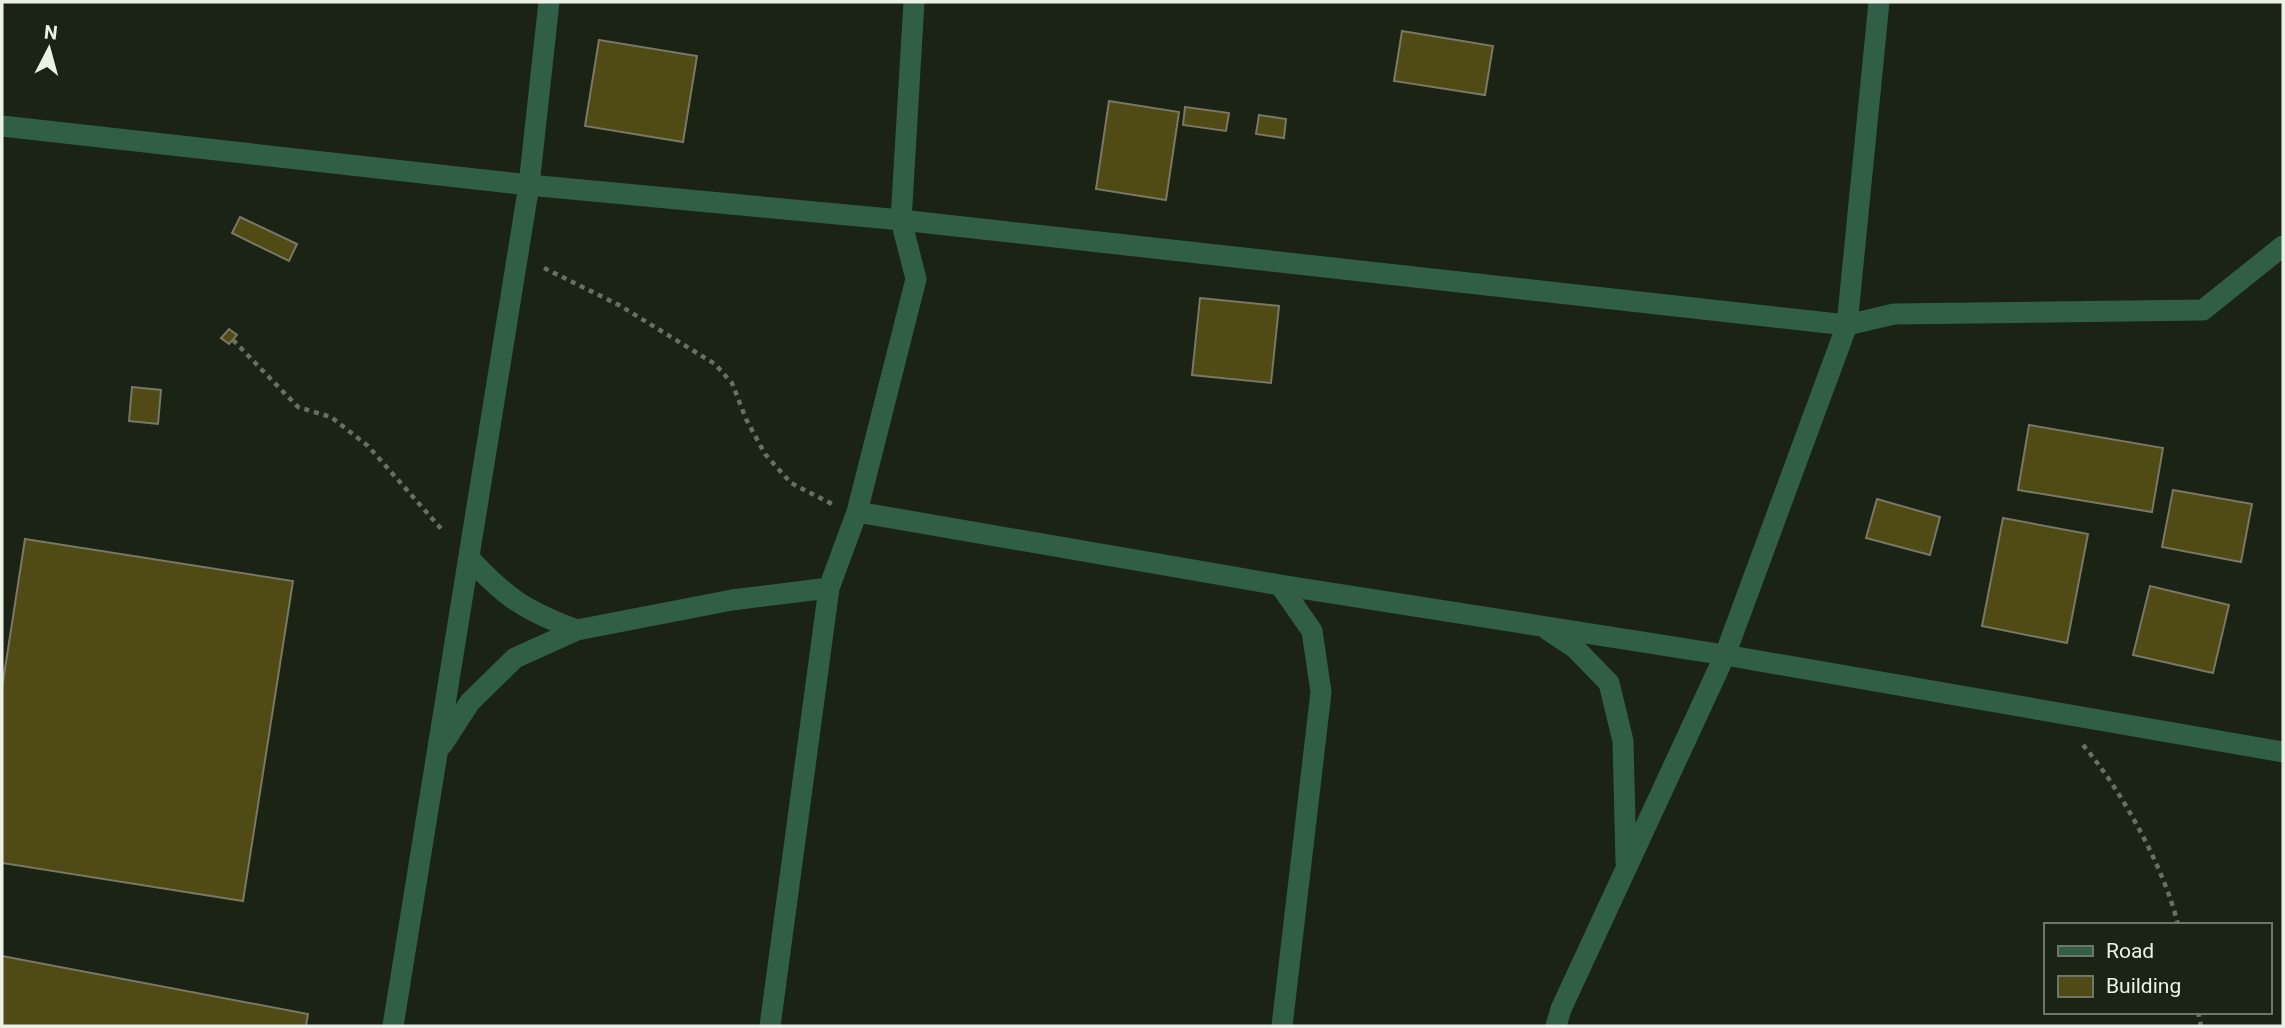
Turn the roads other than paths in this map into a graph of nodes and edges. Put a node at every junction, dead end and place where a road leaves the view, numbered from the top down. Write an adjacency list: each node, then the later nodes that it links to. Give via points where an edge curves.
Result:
1 (549, 2): 5 (street)
2 (914, 2): 6 (street)
3 (1878, 2): 8 (street)
4 (2, 126): 5 (street)
5 (529, 185): 6 (street); 10 (street)
6 (901, 220): 8 (street); 9 (street, via 916,279)
7 (2283, 246): 8 (street, via 2203,310 1894,314)
8 (1847, 324): 15 (street)
9 (857, 512): 11 (street); 12 (street)
10 (469, 558): 14 (street, via 499,591 517,603); 17 (street)
11 (1280, 584): 13 (street); 21 (street, via 1312,631 1321,692)
12 (829, 588): 14 (street, via 732,600); 20 (street)
13 (1542, 626): 15 (street); 18 (street, via 1575,648 1609,683 1623,741)
14 (577, 629): 17 (street, via 514,658 470,702)
15 (1725, 655): 16 (street); 18 (street)
16 (2283, 752)
17 (437, 753): 19 (street)
18 (1626, 867): 22 (street)
19 (393, 1026)
20 (770, 1026)
21 (1282, 1026)
22 (1556, 1026)

